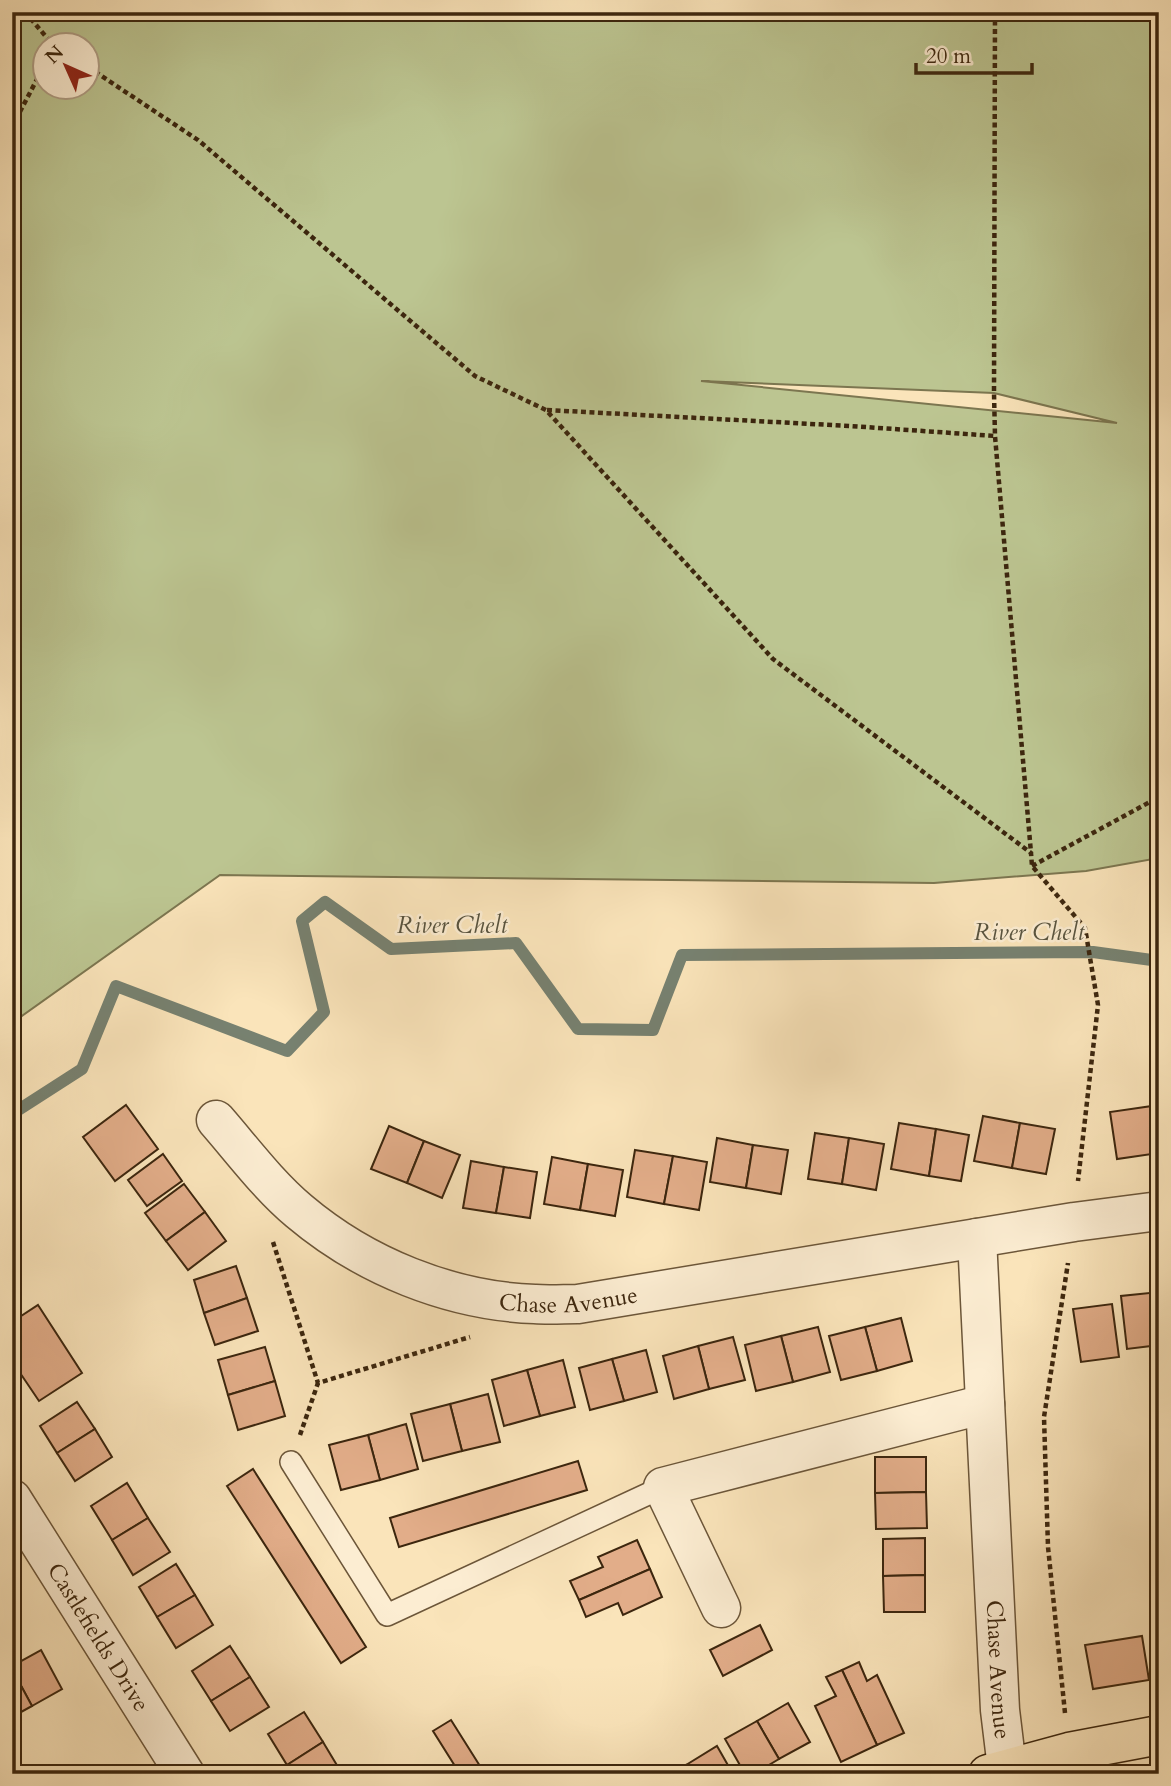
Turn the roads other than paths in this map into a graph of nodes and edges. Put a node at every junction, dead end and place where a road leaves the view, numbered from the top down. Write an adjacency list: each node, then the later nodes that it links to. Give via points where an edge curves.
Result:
1 (216, 1120): 3 (street, Chase Avenue, via 271,1184 332,1236 406,1275 490,1299 578,1304)
2 (1159, 1211): 3 (street, Chase Avenue)
3 (977, 1238): 4 (street, Chase Avenue)
4 (985, 1404): 6 (street); 11 (street, Chase Avenue, via 1000,1710)
5 (291, 1462): 6 (lane, via 387,1615)
6 (663, 1488): 9 (street)
7 (12, 1499): 8 (street, Castlefields Drive)
8 (27, 1554): 12 (street, Castlefields Drive)
9 (721, 1608)
10 (1159, 1735): 11 (highway)
11 (997, 1771)
12 (185, 1774)

